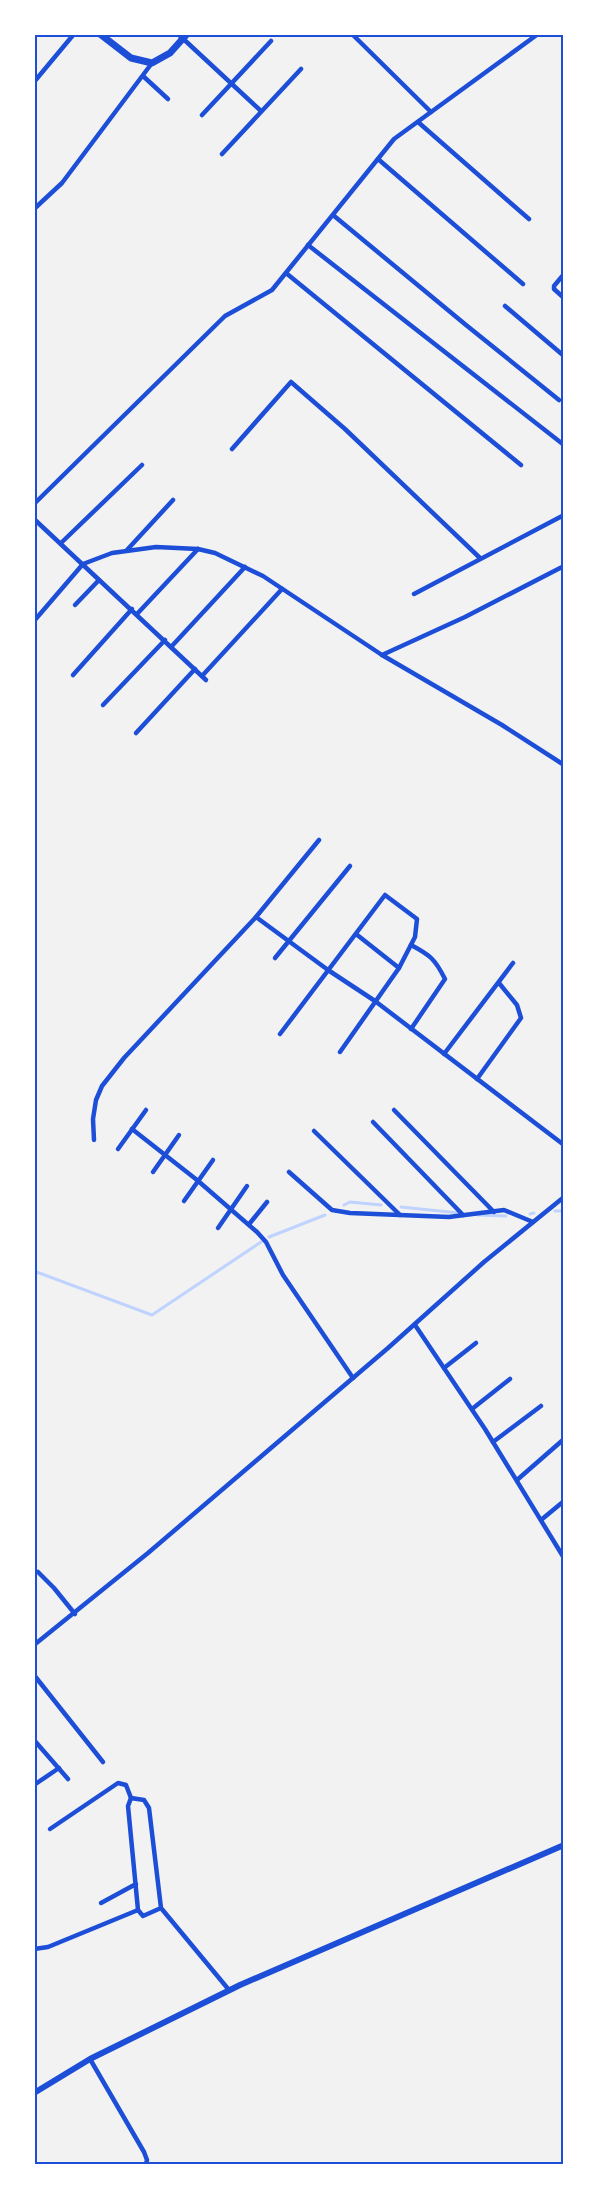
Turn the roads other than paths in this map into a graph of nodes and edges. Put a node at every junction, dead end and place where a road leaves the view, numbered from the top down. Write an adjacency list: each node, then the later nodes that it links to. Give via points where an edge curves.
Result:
1 (74, 34): 10 (street)
2 (100, 34): 7 (main road, via 131,58)
3 (352, 34): 14 (street)
4 (538, 34): 14 (street)
5 (182, 36): 7 (main road, via 170,53); 11 (street)
6 (271, 41): 11 (street)
7 (152, 63): 9 (street)
8 (301, 69): 13 (street)
9 (143, 76): 12 (street); 19 (street, via 62,183)
10 (34, 82)
11 (231, 82): 13 (street); 15 (street)
12 (168, 99)
13 (261, 111): 17 (street)
14 (431, 112): 16 (street)
15 (202, 115)
16 (418, 122): 18 (street, via 394,139); 21 (street)
17 (222, 154)
18 (378, 159): 20 (street); 25 (street)
19 (34, 209)
20 (333, 215): 22 (street); 29 (street)
21 (530, 219)
22 (308, 245): 23 (street); 30 (street)
23 (286, 273): 33 (street); 35 (street, via 272,290 225,316)
24 (564, 274): 26 (street, via 554,286)
25 (523, 284)
26 (564, 298)
27 (505, 306): 28 (street)
28 (564, 356)
29 (559, 400)
30 (564, 445)
31 (232, 449): 41 (street, via 291,382)
32 (142, 465): 38 (street)
33 (521, 465)
34 (173, 500): 40 (street)
35 (34, 504)
36 (564, 515): 41 (street)
37 (34, 519): 38 (street)
38 (61, 543): 42 (street)
39 (198, 549): 40 (street); 44 (street); 50 (street)
40 (127, 550): 42 (street)
41 (480, 558): 47 (street)
42 (83, 564): 45 (street); 51 (street)
43 (564, 566): 54 (street)
44 (245, 567): 46 (street); 53 (street)
45 (99, 580): 48 (street); 49 (street)
46 (282, 589): 54 (street); 55 (street, via 204,678)
47 (414, 594)
48 (75, 605)
49 (132, 609): 50 (street); 56 (street)
50 (137, 614): 52 (street)
51 (34, 621)
52 (165, 640): 53 (street); 57 (street)
53 (171, 647): 55 (street)
54 (382, 655): 59 (street)
55 (195, 669): 58 (street)
56 (73, 675)
57 (103, 705)
58 (136, 733)
59 (564, 765)
60 (319, 840): 62 (street)
61 (350, 866): 64 (street)
62 (256, 917): 64 (street); 83 (street, via 102,1086 93,1119)
63 (356, 934): 65 (street, via 384,895 417,919); 68 (street); 69 (street)
64 (288, 942): 66 (street); 69 (street)
65 (411, 945): 68 (street); 72 (street, via 437,962 445,979)
66 (275, 958)
67 (513, 963): 70 (street)
68 (399, 968): 71 (street)
69 (328, 970): 71 (street); 73 (street)
70 (498, 983): 75 (street); 76 (street, via 517,1005 520,1018)
71 (375, 1001): 72 (street); 74 (street)
72 (411, 1029): 75 (street)
73 (280, 1034)
74 (340, 1052)
75 (444, 1054): 76 (street)
76 (477, 1079): 84 (street)
77 (146, 1110): 80 (street)
78 (394, 1110): 96 (street)
79 (373, 1122): 98 (street)
80 (132, 1129): 85 (street); 86 (street)
81 (314, 1131): 97 (street)
82 (179, 1135): 86 (street)
83 (94, 1140)
84 (564, 1145)
85 (118, 1149)
86 (165, 1154): 88 (street); 90 (street)
87 (213, 1160): 90 (street)
88 (153, 1172)
89 (289, 1172): 97 (street, via 332,1210)
90 (197, 1180): 93 (street); 95 (street)
91 (247, 1186): 95 (street)
92 (564, 1197): 99 (street)
93 (184, 1201)
94 (267, 1202): 100 (street)
95 (231, 1208): 100 (street); 101 (street)
96 (492, 1212): 98 (street); 99 (street, via 511,1211)
97 (400, 1215): 98 (street)
98 (463, 1215)
99 (533, 1222): 102 (street)
100 (250, 1224): 105 (street, via 266,1242 283,1275)
101 (218, 1228)
102 (415, 1325): 104 (street); 105 (street)
103 (476, 1343): 104 (street)
104 (444, 1368): 108 (street)
105 (353, 1378): 116 (street)
106 (510, 1379): 108 (street)
107 (541, 1406): 110 (street)
108 (472, 1409): 110 (street)
109 (564, 1439): 111 (street)
110 (493, 1442): 111 (street)
111 (517, 1480): 113 (street)
112 (564, 1501): 113 (street)
113 (541, 1520): 114 (street)
114 (563, 1557)
115 (38, 1572): 116 (street)
116 (75, 1614): 117 (street)
117 (34, 1645)
118 (34, 1675): 120 (street)
119 (34, 1740): 121 (street)
120 (103, 1762)
121 (59, 1768): 122 (street); 123 (street)
122 (68, 1779)
123 (34, 1785)
124 (131, 1798): 125 (street, via 126,1785 118,1783); 127 (street, via 128,1806); 129 (street, via 144,1800 149,1808)
125 (50, 1829)
126 (564, 1845): 132 (street)
127 (135, 1884): 128 (street); 130 (street)
128 (101, 1903)
129 (161, 1908): 130 (street, via 143,1916); 132 (street)
130 (138, 1910): 131 (street, via 48,1947)
131 (34, 1949)
132 (230, 1990): 133 (street)
133 (90, 2059): 134 (street); 135 (street, via 144,2152)
134 (34, 2093)
135 (146, 2164)

